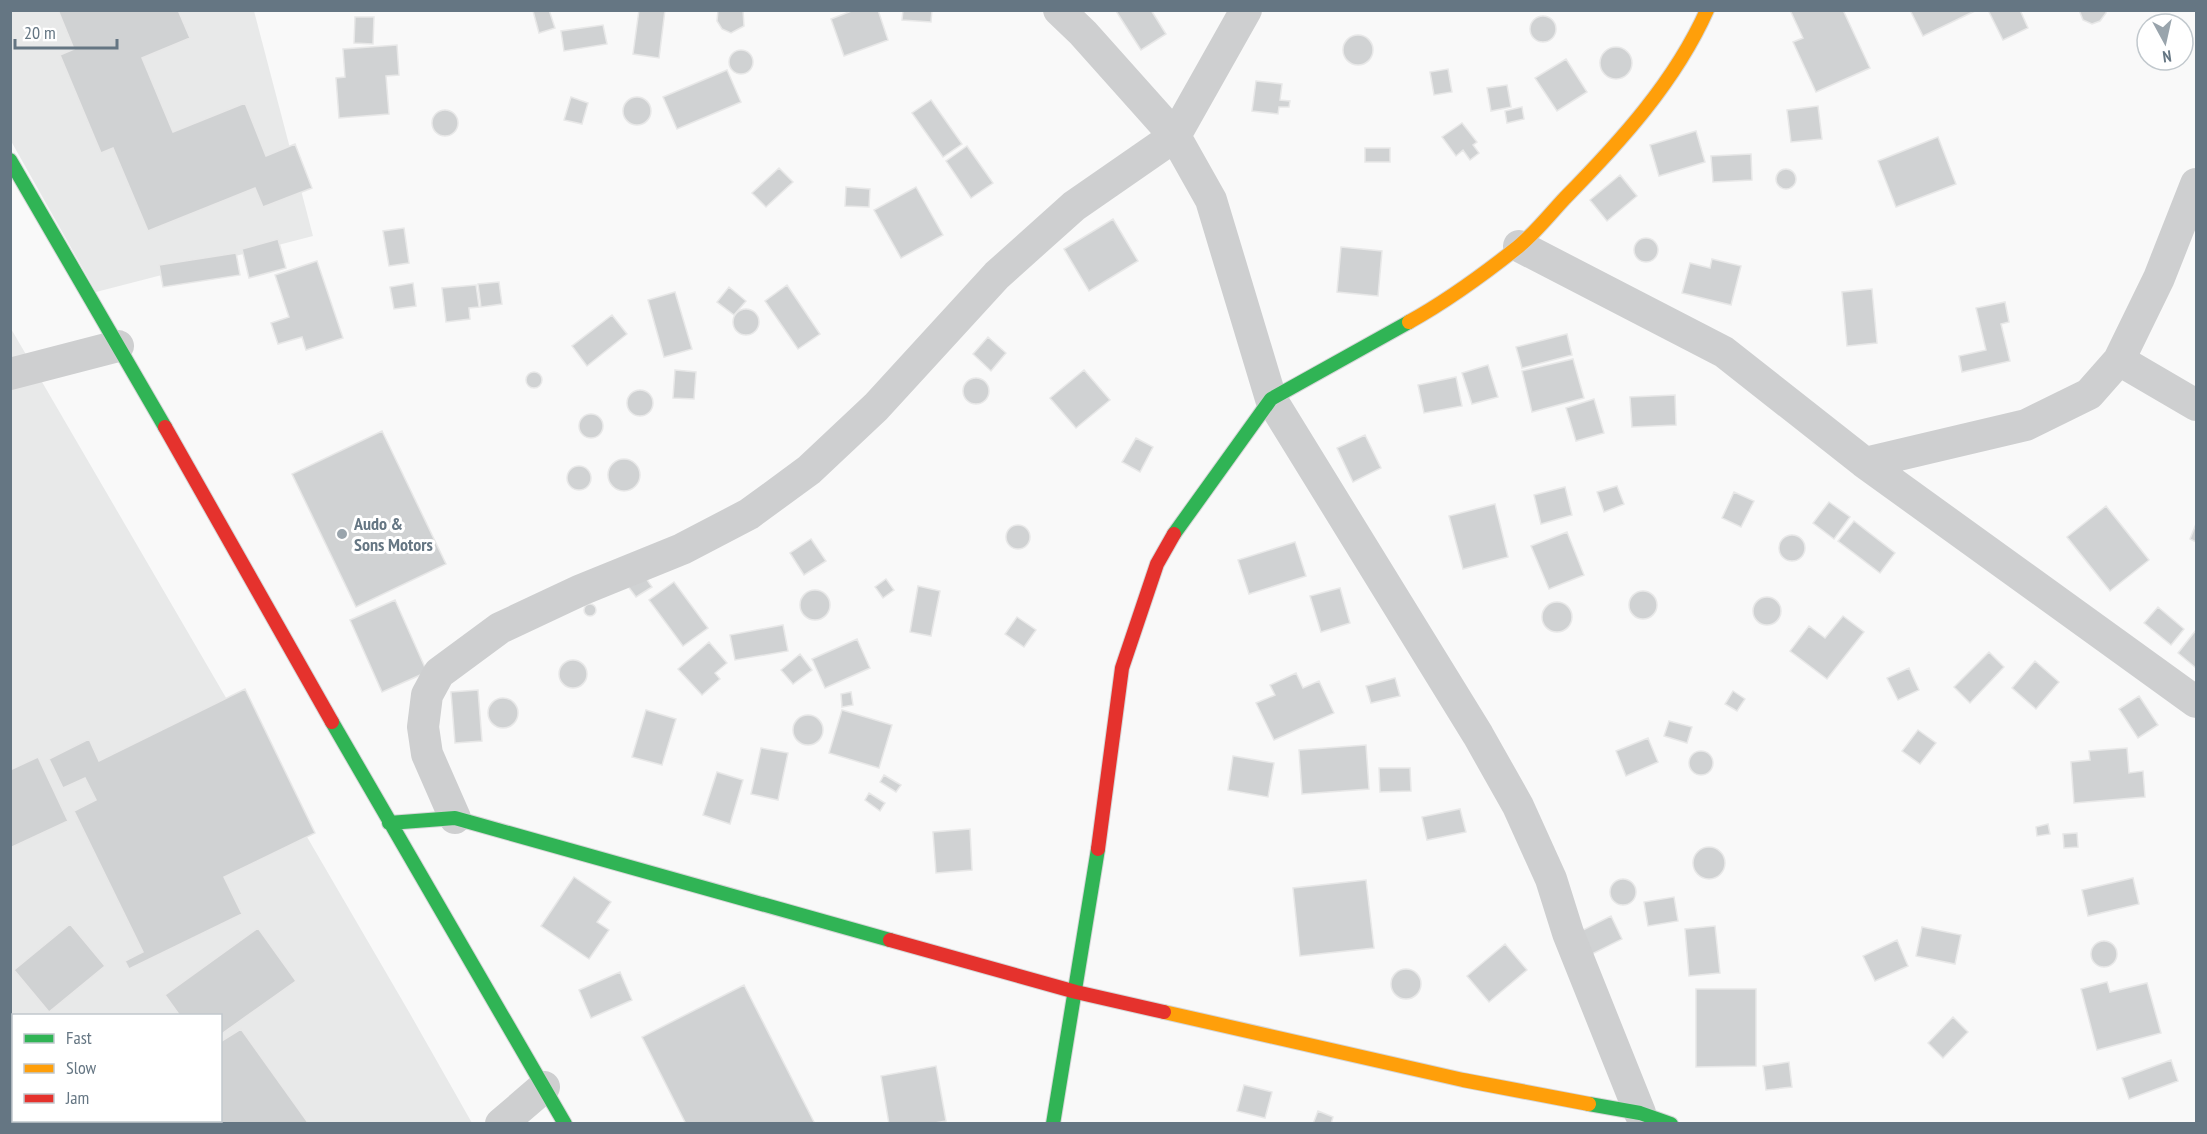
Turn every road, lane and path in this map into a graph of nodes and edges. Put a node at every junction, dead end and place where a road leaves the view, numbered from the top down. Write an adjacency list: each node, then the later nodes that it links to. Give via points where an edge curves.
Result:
1 (1059, 10): 4 (street)
2 (1246, 10): 4 (street)
3 (1707, 10): 7 (street, via 1694,39 1652,101 1605,157)
4 (1175, 135): 11 (street, via 1211,200); 15 (street, via 1074,206 997,275 876,407 809,470 749,514 682,549 500,628 439,673 427,695 423,727 427,754)
5 (10, 160): 8 (street)
6 (2196, 184): 9 (street, via 2159,278)
7 (1519, 246): 11 (street, via 1432,309); 13 (street, via 1724,352)
8 (118, 346): 10 (street); 16 (street)
9 (2120, 360): 12 (street); 13 (street, via 2089,394 2026,425)
10 (10, 374)
11 (1271, 399): 17 (street, via 1177,529 1157,564 1144,599 1122,668); 19 (street, via 1518,806 1551,879 1568,933)
12 (2196, 405)
13 (1865, 464): 14 (street)
14 (2196, 702)
15 (456, 818): 16 (street); 17 (street)
16 (389, 823): 18 (street)
17 (1076, 992): 19 (street, via 1462,1080); 22 (street)
18 (544, 1087): 20 (street); 21 (street)
19 (1640, 1113): 23 (street)
20 (501, 1124)
21 (565, 1124)
22 (1053, 1124)
23 (1671, 1124)

